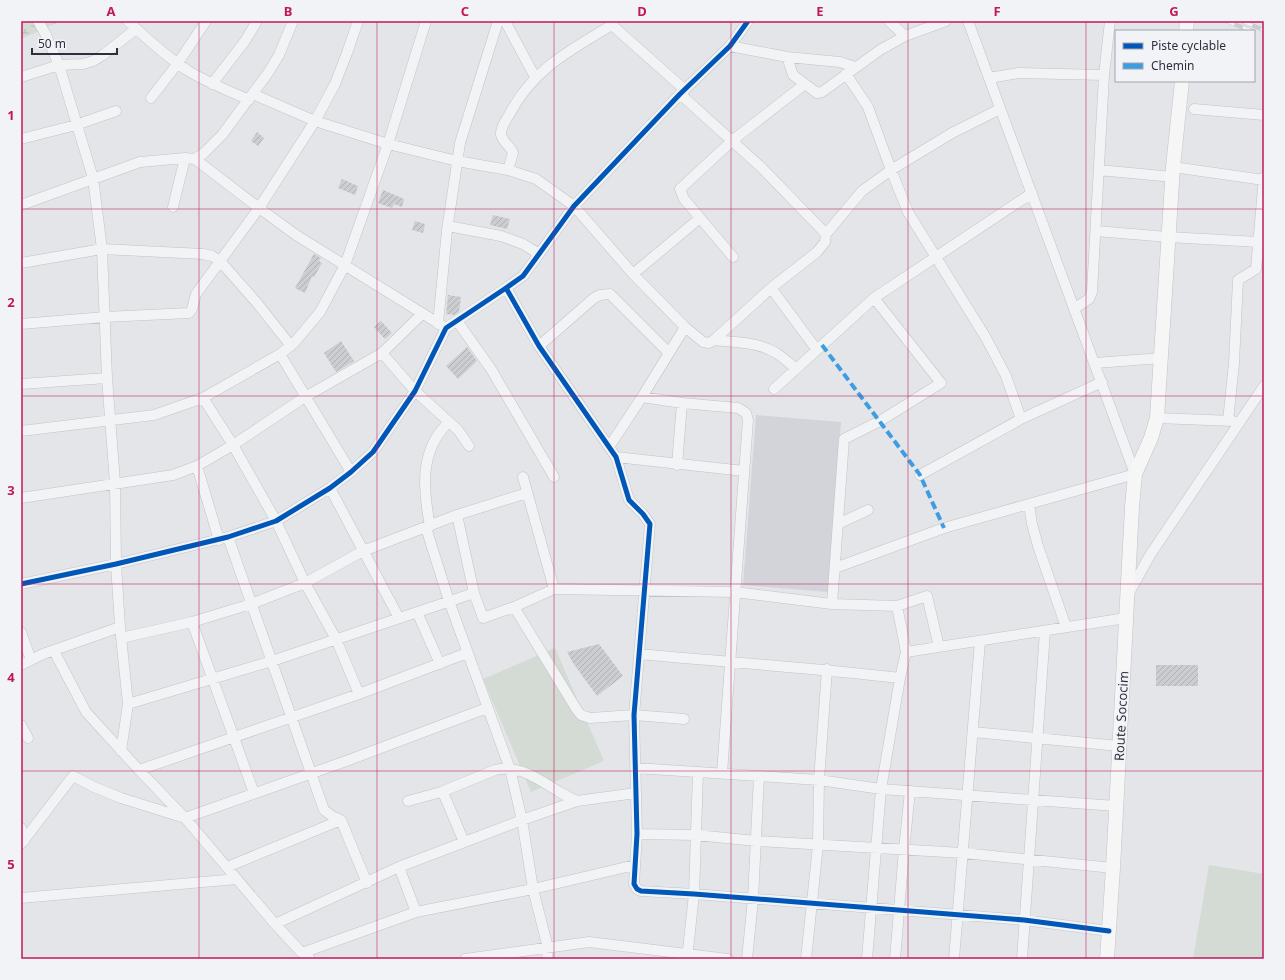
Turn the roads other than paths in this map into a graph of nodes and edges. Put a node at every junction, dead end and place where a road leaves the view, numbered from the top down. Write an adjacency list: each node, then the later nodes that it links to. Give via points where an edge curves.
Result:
1 (38, 21): 21 (street)
2 (128, 21): 16 (street)
3 (206, 21): 20 (street)
4 (256, 21): 29 (street, via 245,41)
5 (294, 21): 32 (street, via 275,64)
6 (358, 21): 38 (street, via 337,79)
7 (426, 21): 42 (street)
8 (498, 21): 45 (street)
9 (505, 21): 26 (street)
10 (748, 21): 18 (street)
11 (889, 21): 17 (street)
12 (946, 21): 17 (street)
13 (968, 21): 27 (street)
14 (1110, 21): 24 (street)
15 (611, 23): 26 (street, via 553,62); 31 (street)
16 (136, 29): 20 (street); 21 (street, via 93,61)
17 (905, 36): 22 (street)
18 (730, 46): 19 (street); 31 (street)
19 (787, 56): 22 (street, via 840,62); 30 (street, via 793,75)
20 (178, 63): 29 (street); 33 (street)
21 (59, 65): 25 (street); 39 (street)
22 (855, 67): 23 (street)
23 (846, 74): 30 (street, via 819,93); 47 (street, via 868,107)
24 (1104, 75): 27 (street, via 1019,73); 48 (street)
25 (21, 77)
26 (535, 78): 46 (street, via 503,126 501,134 513,153)
27 (989, 78): 34 (street)
28 (1182, 82): 49 (street, Route Sococim)
29 (212, 84): 32 (street)
30 (805, 84): 41 (street)
31 (683, 92): 41 (street); 54 (street)
32 (251, 97): 38 (street); 44 (street, via 222,135)
33 (151, 98)
34 (1000, 109): 47 (street, via 952,133); 52 (street)
35 (1194, 109): 37 (street)
36 (116, 111): 39 (street)
37 (1264, 115)
38 (315, 121): 42 (street); 56 (street)
39 (76, 124): 40 (street); 50 (street)
40 (21, 139)
41 (733, 140): 57 (street, via 680,188 684,199); 60 (street)
42 (388, 144): 45 (street); 70 (street)
43 (185, 158): 44 (street); 50 (street, via 140,162); 55 (street)
44 (195, 159): 56 (street)
45 (457, 161): 46 (street); 58 (street)
46 (508, 170): 54 (street, via 536,179)
47 (891, 170): 60 (street, via 862,190); 65 (street, via 908,212)
48 (1099, 170): 49 (street); 59 (street)
49 (1173, 172): 51 (street); 61 (street, Route Sococim)
50 (93, 178): 53 (street); 63 (street)
51 (1264, 178): 62 (street)
52 (1032, 193): 65 (street); 75 (street)
53 (22, 202)
54 (574, 206): 64 (street); 71 (street)
55 (174, 207)
56 (259, 208): 68 (street); 70 (street)
57 (700, 218): 67 (street); 71 (street)
58 (448, 226): 64 (street, via 501,236 523,244); 80 (street)
59 (1096, 232): 61 (street); 75 (street, via 1092,292 1089,298)
60 (826, 234): 73 (street, via 825,242 817,252)
61 (1168, 237): 62 (street); 89 (street, Route Sococim)
62 (1259, 242): 66 (street)
63 (102, 249): 68 (street, via 203,254); 69 (street); 77 (street)
64 (539, 254): 72 (street, via 522,276)
65 (935, 257): 74 (street); 104 (street, via 986,338 1006,376)
66 (1261, 257): 105 (street, via 1256,269 1238,280)
67 (733, 258)
68 (220, 261): 77 (street, via 196,294 192,309 188,313); 83 (street)
69 (21, 262)
70 (345, 265): 76 (street); 83 (street, via 320,312)
71 (633, 274): 81 (street)
72 (506, 288): 78 (street); 84 (street)
73 (771, 288): 82 (street); 85 (street)
74 (874, 298): 85 (street); 129 (street, via 941,383 880,421 844,439)
75 (1075, 308): 90 (street)
76 (422, 314): 80 (street); 87 (street)
77 (105, 317): 79 (street); 92 (street)
78 (457, 321): 80 (street); 120 (street, via 491,369)
79 (21, 324)
80 (442, 326): 97 (street)
81 (685, 327): 82 (street, via 703,342); 86 (street)
82 (714, 340): 91 (street, via 767,348)
83 (291, 346): 88 (street)
84 (540, 346): 86 (street, via 594,298 610,294); 111 (street)
85 (817, 350): 91 (street)
86 (668, 352): 99 (street)
87 (382, 353): 97 (street); 98 (street)
88 (280, 354): 98 (street); 100 (street)
89 (1162, 358): 90 (street); 102 (street, Route Sococim)
90 (1095, 363): 93 (street)
91 (796, 369): 96 (street)
92 (107, 378): 94 (street); 103 (street)
93 (1102, 382): 104 (street); 117 (street)
94 (21, 384)
95 (1264, 386): 107 (street)
96 (774, 389)
97 (415, 391): 106 (street); 116 (street, via 373,452)
98 (305, 397): 109 (street); 116 (street)
99 (642, 397): 101 (street); 111 (street)
100 (203, 398): 103 (street, via 154,415); 109 (street)
101 (682, 403): 113 (street); 115 (street, via 738,408 746,413 748,420)
102 (1157, 418): 105 (street); 117 (street, Route Sococim)
103 (110, 419): 108 (street); 121 (street)
104 (1021, 419): 118 (street)
105 (1228, 421): 107 (street)
106 (449, 422): 110 (street); 130 (street, via 439,431 428,453 425,500)
107 (1241, 422): 141 (street, via 1150,556)
108 (21, 430)
109 (233, 445): 114 (street); 128 (street)
110 (469, 446)
111 (608, 447): 112 (street)
112 (616, 457): 113 (street); 138 (street, via 629,500 650,524)
113 (678, 465): 115 (street)
114 (197, 466): 121 (street, via 173,475); 131 (street)
115 (744, 471): 139 (street)
116 (351, 472): 122 (street)
117 (1136, 474): 125 (street); 141 (street, Route Sococim)
118 (920, 475)
119 (522, 477): 123 (street)
120 (554, 477)
121 (115, 483): 124 (street); 133 (street)
122 (330, 488): 128 (street); 132 (street)
123 (527, 493): 127 (street); 137 (street)
124 (21, 498)
125 (1029, 504): 134 (street, via 944,528); 152 (street, via 1038,546)
126 (868, 510): 129 (street)
127 (457, 515): 130 (street); 140 (street)
128 (276, 521): 131 (street); 135 (street)
129 (838, 524): 134 (street)
130 (428, 527): 132 (street); 142 (street)
131 (223, 538): 133 (street); 143 (street)
132 (363, 551): 135 (street); 148 (street)
133 (116, 564): 136 (street); 151 (street)
134 (835, 568): 144 (street)
135 (305, 583): 143 (street); 156 (street)
136 (21, 584)
137 (554, 589): 138 (street); 146 (street)
138 (644, 590): 139 (street); 162 (street)
139 (735, 592): 144 (street); 165 (street)
140 (474, 593): 142 (street); 146 (street, via 483,618)
141 (1126, 598): 149 (street, Route Sococim)
142 (449, 601): 147 (street); 161 (street)
143 (251, 604): 150 (street); 164 (street)
144 (832, 604): 145 (street)
145 (897, 606): 158 (street, via 926,596); 160 (street)
146 (514, 607): 174 (street, via 581,715 590,718)
147 (417, 612): 148 (street); 166 (street)
148 (399, 618): 156 (street)
149 (1126, 618): 152 (street); 182 (street, Route Sococim)
150 (192, 622): 155 (street); 170 (street)
151 (120, 627): 155 (street); 159 (street)
152 (1066, 627): 153 (street)
153 (1045, 631): 157 (street); 181 (street)
154 (21, 632): 163 (street)
155 (121, 638): 172 (street)
156 (336, 639): 164 (street); 171 (street)
157 (980, 641): 158 (street); 178 (street)
158 (939, 647): 160 (street)
159 (54, 651): 163 (street); 183 (street, via 86,712)
160 (906, 652): 169 (street)
161 (467, 653): 166 (street); 173 (street)
162 (639, 654): 165 (street); 174 (street)
163 (30, 660): 167 (street)
164 (272, 661): 170 (street); 175 (street)
165 (730, 662): 168 (street); 189 (street)
166 (440, 664): 171 (street)
167 (21, 665)
168 (827, 670): 169 (street); 191 (street)
169 (900, 678): 192 (street)
170 (213, 679): 172 (street); 179 (street)
171 (359, 694): 175 (street)
172 (128, 704): 183 (street)
173 (487, 708): 185 (street); 188 (street)
174 (634, 715): 176 (street); 184 (street)
175 (292, 717): 179 (street); 188 (street)
176 (684, 719)
177 (21, 725): 180 (street)
178 (973, 732): 181 (street); 197 (street)
179 (233, 736): 186 (street); 195 (street)
180 (28, 738)
181 (1037, 738): 182 (street); 198 (street)
182 (1119, 746): 201 (street, Route Sococim)
183 (121, 751): 186 (street)
184 (635, 768): 187 (street); 196 (street)
185 (510, 769): 194 (street, via 495,770); 200 (street, via 529,774); 204 (street)
186 (139, 770): 202 (street)
187 (698, 772): 189 (street); 207 (street)
188 (312, 773): 195 (street); 203 (street, via 324,810)
189 (722, 773): 190 (street)
190 (759, 776): 191 (street); 208 (street)
191 (819, 780): 192 (street); 211 (street)
192 (881, 789): 193 (street); 212 (street)
193 (910, 791): 197 (street); 213 (street)
194 (441, 792): 199 (street); 210 (street)
195 (254, 793): 202 (street)
196 (636, 793): 200 (street); 206 (street)
197 (968, 795): 198 (street); 214 (street)
198 (1033, 800): 201 (street); 215 (street)
199 (408, 801)
200 (577, 801): 204 (street)
201 (1116, 806): 219 (street, Route Sococim)
202 (185, 818): 209 (street, via 121,798 73,776); 218 (street)
203 (341, 820): 218 (street); 221 (street)
204 (522, 820): 210 (street); 222 (street)
205 (21, 828): 209 (street)
206 (637, 834): 207 (street); 216 (street)
207 (696, 835): 208 (street); 223 (street)
208 (756, 841): 211 (street); 225 (street)
209 (22, 842)
210 (464, 842): 217 (street)
211 (818, 845): 212 (street); 226 (street)
212 (876, 848): 213 (street); 227 (street)
213 (904, 850): 214 (street); 228 (street)
214 (963, 854): 215 (street); 230 (street)
215 (1029, 859): 219 (street); 231 (street)
216 (636, 865): 222 (street); 223 (street, via 634,884 641,892)
217 (400, 867): 221 (street); 229 (street)
218 (227, 868): 220 (street)
219 (1113, 868): 233 (street, Route Sococim)
220 (237, 879): 224 (street); 232 (street)
221 (367, 883): 232 (street)
222 (533, 889): 229 (street); 234 (street)
223 (694, 894): 225 (street); 236 (street)
224 (21, 898)
225 (752, 899): 226 (street); 240 (street)
226 (812, 904): 227 (street); 241 (street)
227 (871, 908): 228 (street); 242 (street)
228 (899, 910): 230 (street); 243 (street)
229 (416, 912): 235 (street)
230 (958, 915): 231 (street); 244 (street)
231 (1024, 920): 233 (street); 245 (street)
232 (275, 924): 235 (street)
233 (1109, 931): 246 (street, Route Sococim)
234 (548, 948): 236 (street, via 589,942); 237 (street); 238 (street)
235 (306, 956)
236 (687, 956): 239 (street)
237 (465, 959)
238 (547, 959)
239 (728, 959)
240 (747, 959)
241 (806, 959)
242 (867, 959)
243 (895, 959)
244 (954, 959)
245 (1022, 959)
246 (1106, 959)

